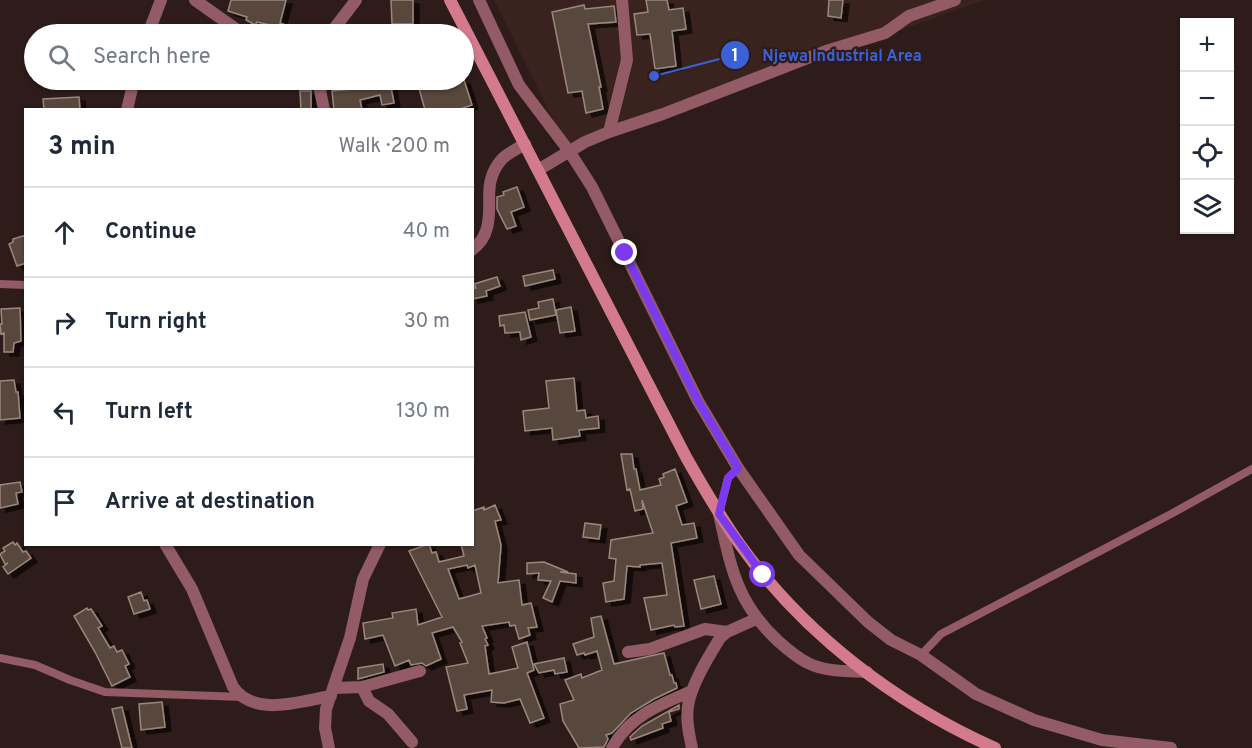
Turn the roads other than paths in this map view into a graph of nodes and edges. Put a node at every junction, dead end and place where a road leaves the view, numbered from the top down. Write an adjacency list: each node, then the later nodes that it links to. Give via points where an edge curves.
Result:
1 (161, 0): 8 (street)
2 (195, 0): 9 (street)
3 (356, 0): 10 (street)
4 (450, 0): 11 (main road)
5 (479, 0): 19 (street, via 519,85)
6 (622, 0): 17 (street, via 627,60)
7 (955, 0): 17 (street, via 909,16 885,33)
8 (152, 24)
9 (229, 24)
10 (338, 24)
11 (462, 24)
12 (474, 46): 18 (main road)
13 (132, 90): 15 (street)
14 (320, 90): 16 (street)
15 (127, 108)
16 (324, 108)
17 (609, 132): 19 (street)
18 (525, 144): 20 (main road); 21 (street, via 497,166 488,195 486,232)
19 (569, 151): 20 (street); 24 (street, via 592,187 698,401)
20 (538, 170): 26 (main road)
21 (474, 247)
22 (0, 284): 23 (lane)
23 (24, 285)
24 (738, 468): 26 (lane, via 728,478); 32 (street, via 799,555 868,622 891,640)
25 (1252, 469): 32 (lane, via 941,634)
26 (719, 514): 29 (street, via 738,587); 35 (main road, via 763,575 793,608)
27 (166, 546): 39 (street, via 188,582 233,687)
28 (379, 546): 38 (street, via 363,579 350,638)
29 (756, 619): 30 (street); 35 (street, via 786,649 808,663 826,669)
30 (727, 632): 31 (street, via 705,629 650,650); 37 (street)
31 (628, 652)
32 (921, 655): 45 (street, via 976,694 1034,720 1102,740)
33 (0, 658): 39 (lane, via 34,665 105,692)
34 (420, 671): 36 (street)
35 (867, 672): 44 (main road, via 939,721)
36 (362, 687): 38 (street); 40 (street, via 369,701 388,714)
37 (692, 691): 42 (street, via 635,719); 43 (street, via 688,705)
38 (332, 692): 39 (street, via 275,705 259,705); 41 (street, via 325,718)
39 (242, 697)
40 (412, 742)
41 (329, 748)
42 (612, 748)
43 (692, 748)
44 (995, 748)
45 (1171, 748)

